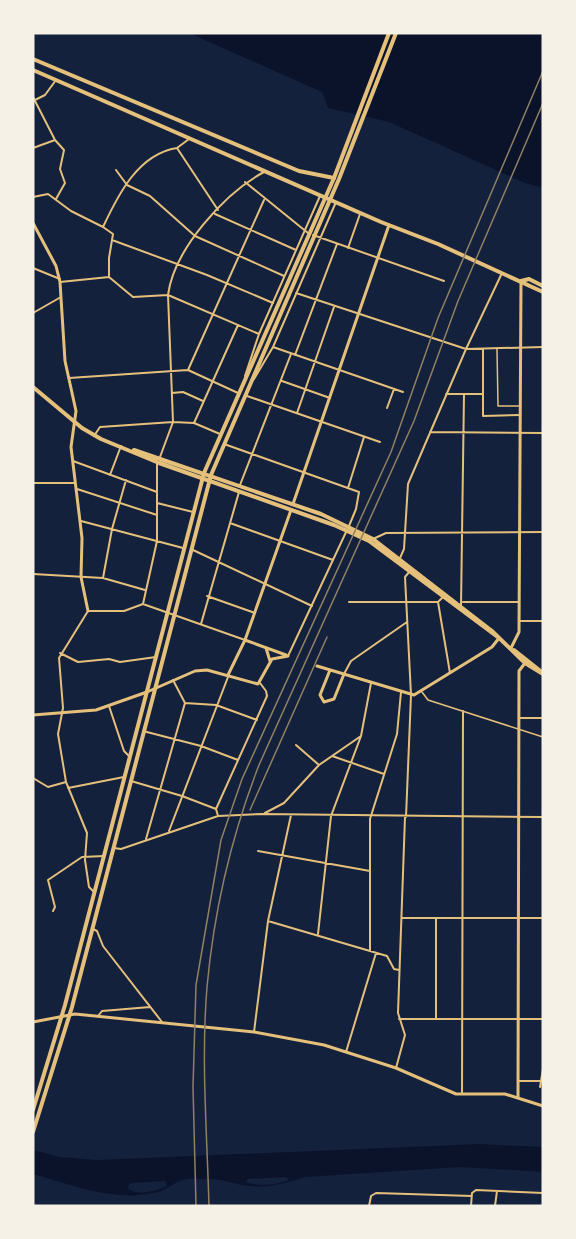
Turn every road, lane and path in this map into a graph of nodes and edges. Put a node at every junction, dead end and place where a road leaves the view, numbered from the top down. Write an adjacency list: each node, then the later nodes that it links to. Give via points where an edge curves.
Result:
1 (389, 33): 13 (main road)
2 (396, 33): 13 (main road)
3 (33, 59): 13 (main road, via 298,171)
4 (33, 70): 5 (main road)
5 (56, 80): 6 (street, via 45,95); 7 (main road)
6 (34, 100): 8 (street)
7 (191, 138): 10 (street); 12 (main road)
8 (55, 140): 9 (street); 18 (street, via 64,150 60,169 65,183)
9 (33, 148)
10 (177, 148): 15 (street, via 155,154); 21 (street)
11 (116, 171): 15 (street)
12 (267, 171): 14 (street); 16 (main road)
13 (336, 178): 71 (main road); 74 (main road)
14 (245, 182): 19 (street); 21 (street)
15 (127, 185): 26 (street); 29 (street, via 150,196)
16 (320, 196): 20 (main road); 28 (street)
17 (33, 197): 18 (street, via 45,193)
18 (57, 199): 26 (street)
19 (264, 199): 27 (street); 28 (street)
20 (336, 202): 22 (main road); 30 (street)
21 (218, 210): 23 (street)
22 (361, 212): 25 (main road); 33 (street)
23 (214, 214): 27 (street); 29 (street)
24 (33, 223): 42 (street)
25 (389, 225): 36 (street); 39 (main road)
26 (103, 227): 31 (street, via 113,234)
27 (250, 230): 34 (street); 35 (street)
28 (304, 231): 30 (street); 34 (street)
29 (195, 236): 35 (street); 37 (street)
30 (320, 238): 32 (street); 48 (street)
31 (112, 240): 37 (street); 41 (street)
32 (337, 244): 33 (street); 51 (street)
33 (348, 248): 36 (street)
34 (296, 250): 40 (street)
35 (239, 256): 40 (street); 45 (street)
36 (378, 258): 43 (street); 56 (street)
37 (179, 264): 45 (street); 49 (street)
38 (33, 268): 42 (street)
39 (502, 273): 44 (main road); 63 (street)
40 (284, 276): 52 (street)
41 (109, 277): 42 (street); 49 (street, via 133,297)
42 (60, 281): 50 (street)
43 (444, 281)
44 (521, 281): 46 (main road, via 529,279); 47 (main road); 60 (street)
45 (227, 283): 52 (street); 55 (street)
46 (543, 286)
47 (543, 292)
48 (296, 293): 51 (street); 59 (street)
49 (168, 294): 55 (street); 69 (street)
50 (61, 297): 54 (street); 70 (street)
51 (316, 300): 53 (street); 65 (street)
52 (273, 303): 58 (street)
53 (334, 306): 56 (street); 66 (street)
54 (33, 313)
55 (213, 314): 57 (street); 67 (street)
56 (359, 314): 63 (street); 68 (street)
57 (238, 325): 58 (street); 72 (street)
58 (259, 334): 71 (street)
59 (273, 347): 65 (street); 74 (street)
60 (520, 347): 61 (street); 62 (street); 88 (street)
61 (543, 347)
62 (497, 348): 64 (street); 88 (street, via 498,406)
63 (466, 349): 64 (street); 81 (street)
64 (483, 349): 83 (street)
65 (293, 354): 66 (street); 73 (street)
66 (315, 362): 68 (street); 76 (street)
67 (188, 370): 69 (street); 72 (street)
68 (339, 370): 77 (street); 85 (street)
69 (170, 371): 70 (street); 79 (street)
70 (69, 378): 94 (street)
71 (245, 379): 80 (main road)
72 (212, 381): 80 (street); 86 (street)
73 (282, 381): 76 (street); 87 (street)
74 (251, 382): 84 (main road)
75 (33, 387): 94 (main road)
76 (305, 389): 85 (street); 90 (street)
77 (394, 389): 78 (street); 89 (street)
78 (404, 392)
79 (171, 393): 86 (street, via 183,392); 92 (street)
80 (238, 393): 99 (main road)
81 (446, 394): 82 (street); 96 (street)
82 (464, 394): 83 (street); 100 (street)
83 (483, 394): 91 (street, via 483,416)
84 (245, 395): 87 (street); 104 (main road)
85 (330, 398): 93 (street)
86 (203, 401): 95 (street)
87 (273, 405): 90 (street); 106 (street)
88 (520, 406): 91 (street)
89 (387, 408)
90 (297, 413): 93 (street)
91 (520, 416): 97 (street)
92 (173, 422): 95 (street); 101 (street, via 100,427); 107 (street)
93 (321, 422): 102 (street); 110 (street)
94 (75, 423): 101 (main road); 108 (street)
95 (194, 423): 99 (street)
96 (430, 432): 100 (street); 137 (street, via 408,484)
97 (519, 433): 98 (street); 100 (street); 135 (street)
98 (543, 433)
99 (220, 434): 111 (main road)
100 (464, 434): 134 (street)
101 (94, 436): 105 (main road)
102 (364, 437): 103 (street); 120 (street)
103 (380, 442)
104 (224, 444): 106 (street); 113 (main road)
105 (121, 446): 107 (main road); 109 (main road); 112 (street)
106 (251, 454): 110 (street); 119 (street)
107 (160, 457): 111 (main road)
108 (73, 461): 112 (street); 118 (street)
109 (157, 462): 114 (main road); 122 (street)
110 (303, 472): 120 (street); 126 (street)
111 (204, 473): 113 (main road); 114 (main road)
112 (110, 475): 115 (street)
113 (211, 475): 116 (main road); 119 (main road)
114 (202, 478): 116 (main road); 128 (main road)
115 (126, 480): 122 (street); 124 (street)
116 (210, 481): 123 (main road); 142 (main road)
117 (33, 483): 118 (street)
118 (75, 483): 121 (street)
119 (240, 485): 126 (main road)
120 (348, 488): 132 (street, via 358,492)
121 (76, 489): 124 (street); 130 (street)
122 (157, 492): 125 (street)
123 (240, 492): 127 (main road); 131 (street)
124 (119, 503): 129 (street); 133 (street)
125 (157, 503): 128 (street); 129 (street)
126 (293, 504): 127 (street); 132 (main road)
127 (291, 510): 132 (main road); 140 (street)
128 (193, 512): 141 (main road)
129 (157, 515): 139 (street)
130 (78, 521): 133 (street); 148 (street, via 82,538)
131 (230, 523): 140 (street); 145 (street)
132 (348, 528): 138 (main road); 144 (street); 146 (main road)
133 (112, 529): 139 (street); 149 (street)
134 (463, 532): 135 (street); 137 (street); 159 (street)
135 (519, 532): 136 (street); 156 (street)
136 (543, 532)
137 (404, 533): 138 (street, via 379,534); 143 (street)
138 (374, 538): 143 (main road)
139 (158, 541): 141 (street); 151 (street)
140 (280, 541): 144 (street); 150 (street)
141 (184, 548): 162 (main road)
142 (191, 549): 145 (street); 164 (main road)
143 (400, 558): 159 (main road)
144 (333, 560): 160 (street)
145 (218, 563): 150 (street); 152 (street)
146 (410, 571): 153 (main road); 157 (street, via 405,577)
147 (33, 574): 148 (street)
148 (81, 577): 149 (street); 161 (street)
149 (103, 578): 151 (street)
150 (265, 585): 160 (street); 163 (street)
151 (145, 590): 158 (street)
152 (207, 596): 163 (street); 168 (street)
153 (443, 597): 155 (street); 169 (main road)
154 (349, 602): 157 (street)
155 (438, 602): 157 (street); 180 (street)
156 (519, 602): 159 (street); 165 (street)
157 (406, 603): 167 (street)
158 (143, 604): 161 (street, via 124,610); 162 (street)
159 (462, 604): 169 (main road)
160 (312, 606): 174 (street)
161 (88, 611): 173 (street)
162 (168, 613): 164 (street); 175 (main road)
163 (255, 613): 170 (street)
164 (174, 615): 168 (street); 187 (main road)
165 (519, 621): 166 (street); 172 (street, via 519,635)
166 (543, 621)
167 (407, 622): 181 (street, via 351,661); 191 (street)
168 (201, 624): 170 (street)
169 (499, 638): 172 (main road); 180 (street)
170 (245, 640): 171 (street); 183 (street)
171 (265, 647): 174 (street); 176 (street)
172 (512, 649): 177 (main road); 182 (main road)
173 (60, 653): 175 (street, via 78,662); 196 (street)
174 (288, 656): 176 (street)
175 (156, 657): 189 (main road)
176 (270, 661): 185 (street)
177 (525, 663): 182 (main road); 198 (street, via 519,671)
178 (317, 666): 179 (street)
179 (330, 670): 181 (street); 181 (street, via 320,695 324,702 334,699)
180 (450, 673): 188 (street)
181 (344, 674): 186 (street)
182 (543, 674)
183 (228, 675): 184 (street, via 201,670); 185 (street); 193 (street)
184 (173, 680): 187 (street); 192 (street)
185 (260, 683): 200 (street, via 267,696)
186 (371, 683): 190 (street); 203 (street)
187 (153, 689): 189 (street); 202 (main road)
188 (422, 691): 191 (street); 195 (street, via 428,700)
189 (147, 692): 194 (street); 209 (main road)
190 (401, 692): 191 (street); 213 (street, via 397,734)
191 (411, 695): 227 (street)
192 (185, 702): 193 (street); 205 (street)
193 (216, 705): 200 (street); 207 (street)
194 (109, 706): 196 (street); 209 (street, via 124,751)
195 (463, 711): 201 (street); 228 (street)
196 (62, 714): 197 (street); 217 (street, via 58,734)
197 (33, 715)
198 (519, 718): 199 (street); 201 (street)
199 (543, 718)
200 (257, 720): 210 (street)
201 (519, 729): 204 (street); 230 (street)
202 (143, 731): 205 (street); 216 (main road)
203 (361, 736): 208 (street); 211 (street)
204 (543, 737)
205 (175, 739): 207 (street); 219 (street)
206 (296, 745): 212 (street)
207 (201, 746): 210 (street); 220 (street)
208 (332, 756): 211 (street); 212 (street)
209 (130, 757): 214 (main road)
210 (238, 760): 221 (street)
211 (352, 763): 213 (street); 225 (street)
212 (319, 765): 222 (street, via 284,803)
213 (384, 774): 226 (street)
214 (124, 777): 218 (street); 236 (main road)
215 (33, 778): 217 (street, via 48,787)
216 (130, 781): 219 (street); 233 (main road)
217 (66, 782): 218 (street)
218 (68, 788): 237 (street, via 87,833)
219 (160, 790): 220 (street); 232 (street)
220 (182, 796): 221 (street); 231 (street)
221 (216, 809): 224 (street)
222 (262, 814): 223 (street); 224 (street)
223 (291, 815): 225 (street); 235 (street)
224 (218, 816): 231 (street)
225 (331, 816): 226 (street); 238 (street)
226 (370, 816): 227 (street); 239 (street)
227 (406, 817): 228 (street); 242 (street)
228 (462, 817): 230 (street); 244 (street)
229 (543, 817): 230 (street)
230 (519, 818): 245 (street)
231 (169, 831): 232 (street)
232 (146, 840): 233 (street)
233 (113, 848): 248 (main road)
234 (258, 851): 235 (street)
235 (282, 855): 238 (street); 247 (street)
236 (104, 856): 237 (street); 240 (main road)
237 (85, 857): 240 (street, via 89,887); 241 (street, via 48,880)
238 (326, 863): 239 (street); 249 (street)
239 (370, 871): 250 (street)
240 (95, 892): 255 (main road)
241 (53, 911)
242 (402, 918): 243 (street); 252 (street)
243 (436, 918): 244 (street); 257 (street)
244 (462, 918): 245 (street); 259 (street)
245 (519, 918): 246 (street); 260 (street)
246 (543, 918)
247 (268, 921): 249 (street); 264 (street)
248 (92, 928): 253 (street); 254 (main road)
249 (318, 935): 250 (street)
250 (370, 951): 251 (street)
251 (376, 952): 252 (street, via 387,956 394,969); 265 (street)
252 (399, 970): 258 (street)
253 (150, 1007): 256 (street, via 102,1011); 263 (street)
254 (70, 1014): 255 (street); 256 (street); 275 (main road)
255 (62, 1015): 262 (street); 274 (main road)
256 (98, 1016): 263 (street)
257 (436, 1018): 258 (street); 259 (street)
258 (399, 1019): 266 (street, via 405,1035)
259 (462, 1019): 260 (street); 271 (street)
260 (519, 1019): 261 (street); 268 (street)
261 (543, 1019)
262 (33, 1022)
263 (162, 1022): 264 (street)
264 (254, 1032): 265 (street)
265 (346, 1052): 266 (street)
266 (396, 1068): 271 (street)
267 (543, 1069): 269 (street)
268 (518, 1081): 269 (street); 272 (street)
269 (541, 1081): 270 (street)
270 (540, 1087)
271 (462, 1094): 272 (street)
272 (518, 1097): 273 (street)
273 (543, 1106)
274 (33, 1110)
275 (33, 1132)
276 (497, 1191): 277 (street); 278 (street, via 476,1190); 281 (street)
277 (543, 1193)
278 (472, 1197): 279 (street, via 376,1193); 280 (street)
279 (369, 1206)
280 (471, 1206)
281 (495, 1206)

